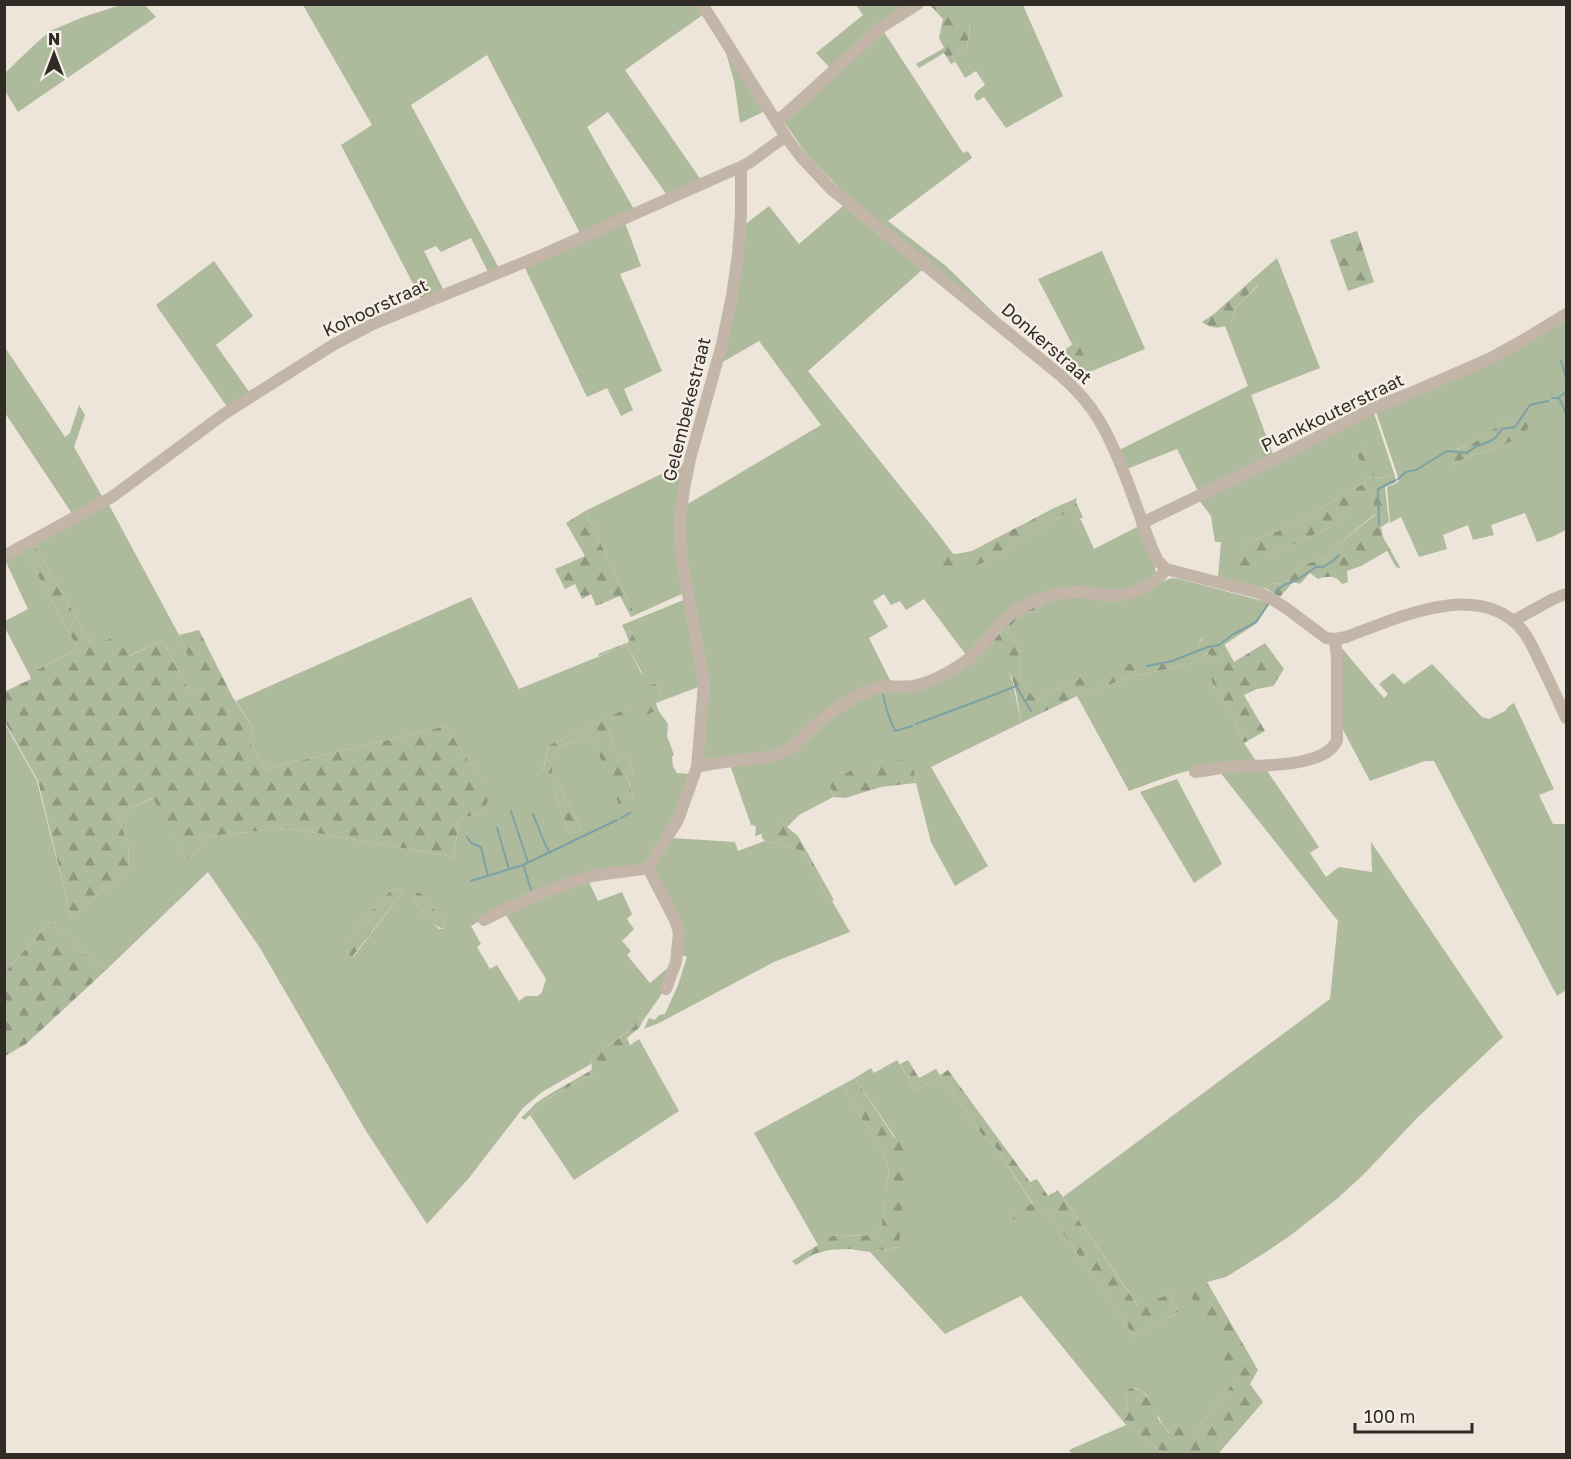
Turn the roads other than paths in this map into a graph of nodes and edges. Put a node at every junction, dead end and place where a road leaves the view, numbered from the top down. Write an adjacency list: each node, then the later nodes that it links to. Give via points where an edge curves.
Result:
1 (702, 4): 3 (street, Donkerstraat)
2 (918, 4): 3 (street, via 883,26)
3 (776, 121): 4 (street, Donkerstraat)
4 (786, 136): 5 (street, Kohoorstraat); 7 (street, Donkerstraat, via 830,189 1078,393 1112,444)
5 (741, 168): 8 (street, Kohoorstraat, via 373,324 333,345 224,414 112,496); 14 (street, Gelembekestraat, via 732,296 690,459 680,522 682,561 704,683)
6 (1566, 314): 7 (street, Plankkouterstraat, via 1491,358 1373,408)
7 (1142, 524): 9 (street, Donkerstraat, via 1158,561)
8 (4, 556)
9 (1166, 569): 12 (street, via 1259,593 1326,638); 14 (street, via 1158,580 1132,592 1110,596 1073,592 1025,605 1006,618 964,663 930,681 874,688 821,720 792,747 778,754)
10 (1566, 594): 11 (street)
11 (1513, 621): 12 (street, via 1483,606 1447,605); 13 (street, via 1530,642)
12 (1335, 639): 15 (street, via 1337,741 1331,750 1316,759)
13 (1566, 718)
14 (697, 766): 16 (street, Gelembekestraat, via 678,820)
15 (1195, 772)
16 (648, 868): 17 (street, via 587,878); 18 (street, via 679,932 676,962)
17 (484, 920)
18 (666, 988)

